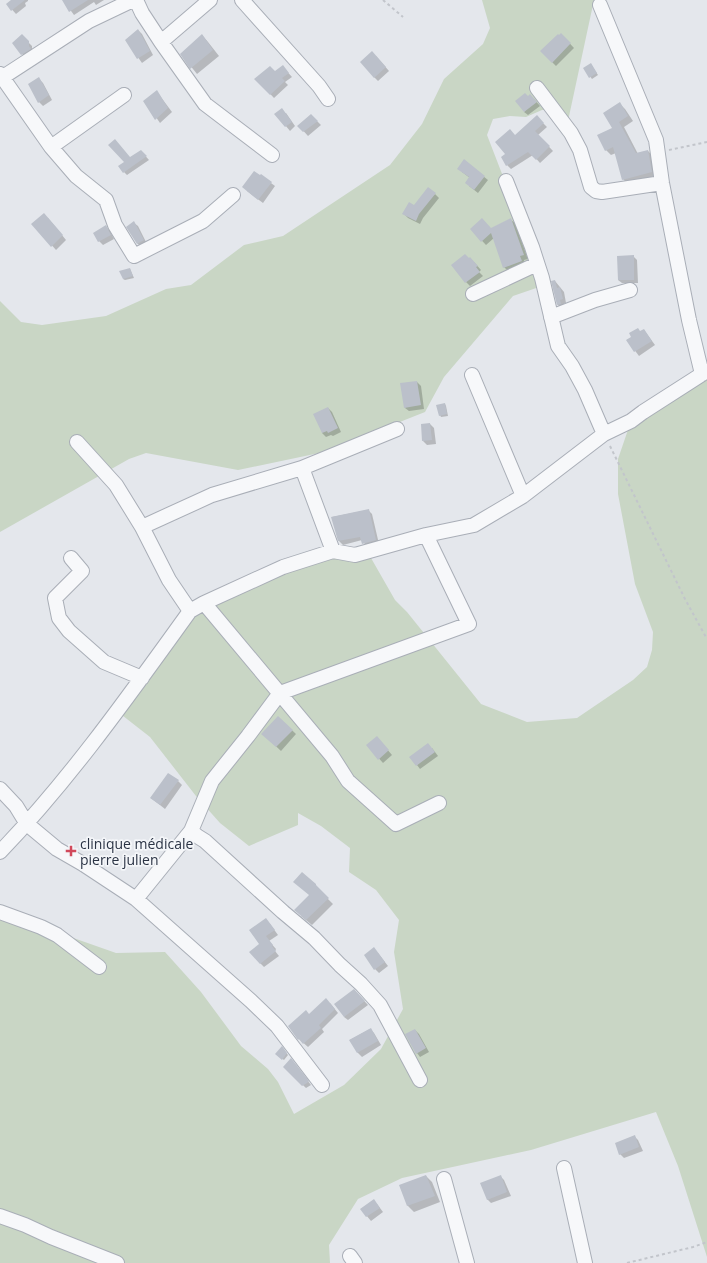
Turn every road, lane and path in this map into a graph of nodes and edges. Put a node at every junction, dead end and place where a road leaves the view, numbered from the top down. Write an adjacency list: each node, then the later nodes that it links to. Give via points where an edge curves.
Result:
1 (133, 0): 9 (street, via 89,21)
2 (136, 0): 8 (street)
3 (210, 0): 8 (street)
4 (242, 0): 12 (street)
5 (383, 0): 7 (path)
6 (600, 5): 15 (street, via 656,140)
7 (403, 18)
8 (161, 42): 16 (street, via 205,104)
9 (1, 76): 14 (street)
10 (537, 88): 18 (street, via 571,133 580,150 592,187 596,191)
11 (124, 95): 14 (street)
12 (328, 99)
13 (707, 142): 15 (path)
14 (51, 147): 19 (street, via 76,176 106,200 115,225 134,256 204,221)
15 (658, 152): 18 (street)
16 (272, 156)
17 (506, 181): 20 (street)
18 (662, 183): 24 (street, via 689,320)
19 (233, 195)
20 (538, 264): 22 (street); 23 (street)
21 (630, 290): 23 (street, via 594,300)
22 (473, 294)
23 (551, 317): 27 (street, via 558,346 582,384)
24 (705, 372): 27 (street, via 631,421)
25 (472, 375): 30 (street)
26 (397, 429): 29 (street)
27 (604, 434): 30 (street); 37 (path)
28 (77, 442): 31 (street, via 116,485)
29 (302, 468): 31 (street, via 212,495); 33 (street)
30 (523, 496): 32 (street, via 474,525)
31 (142, 528): 36 (street, via 169,580)
32 (426, 536): 33 (street, via 355,555); 39 (street, via 469,624)
33 (333, 550): 35 (street, via 282,567)
34 (71, 558): 38 (street, via 82,571 55,598 59,618 68,631 104,662)
35 (204, 603): 36 (street); 39 (street)
36 (190, 611): 38 (street)
37 (707, 639)
38 (142, 678): 42 (street)
39 (280, 692): 41 (street, via 332,756 348,781 396,824); 43 (street, via 212,781)
40 (0, 789): 42 (street, via 16,806)
41 (439, 803)
42 (27, 824): 44 (street); 45 (street, via 57,849)
43 (191, 831): 45 (street); 48 (street, via 314,938 361,984 380,1005)
44 (0, 852)
45 (136, 900): 49 (street, via 277,1026)
46 (0, 912): 47 (street, via 41,926)
47 (99, 967)
48 (420, 1080)
49 (322, 1085)
50 (564, 1168): 56 (street)
51 (444, 1179): 55 (street)
52 (0, 1216): 54 (street)
53 (707, 1242): 57 (path)
54 (117, 1263)
55 (467, 1263)
56 (585, 1263)
57 (627, 1263)

